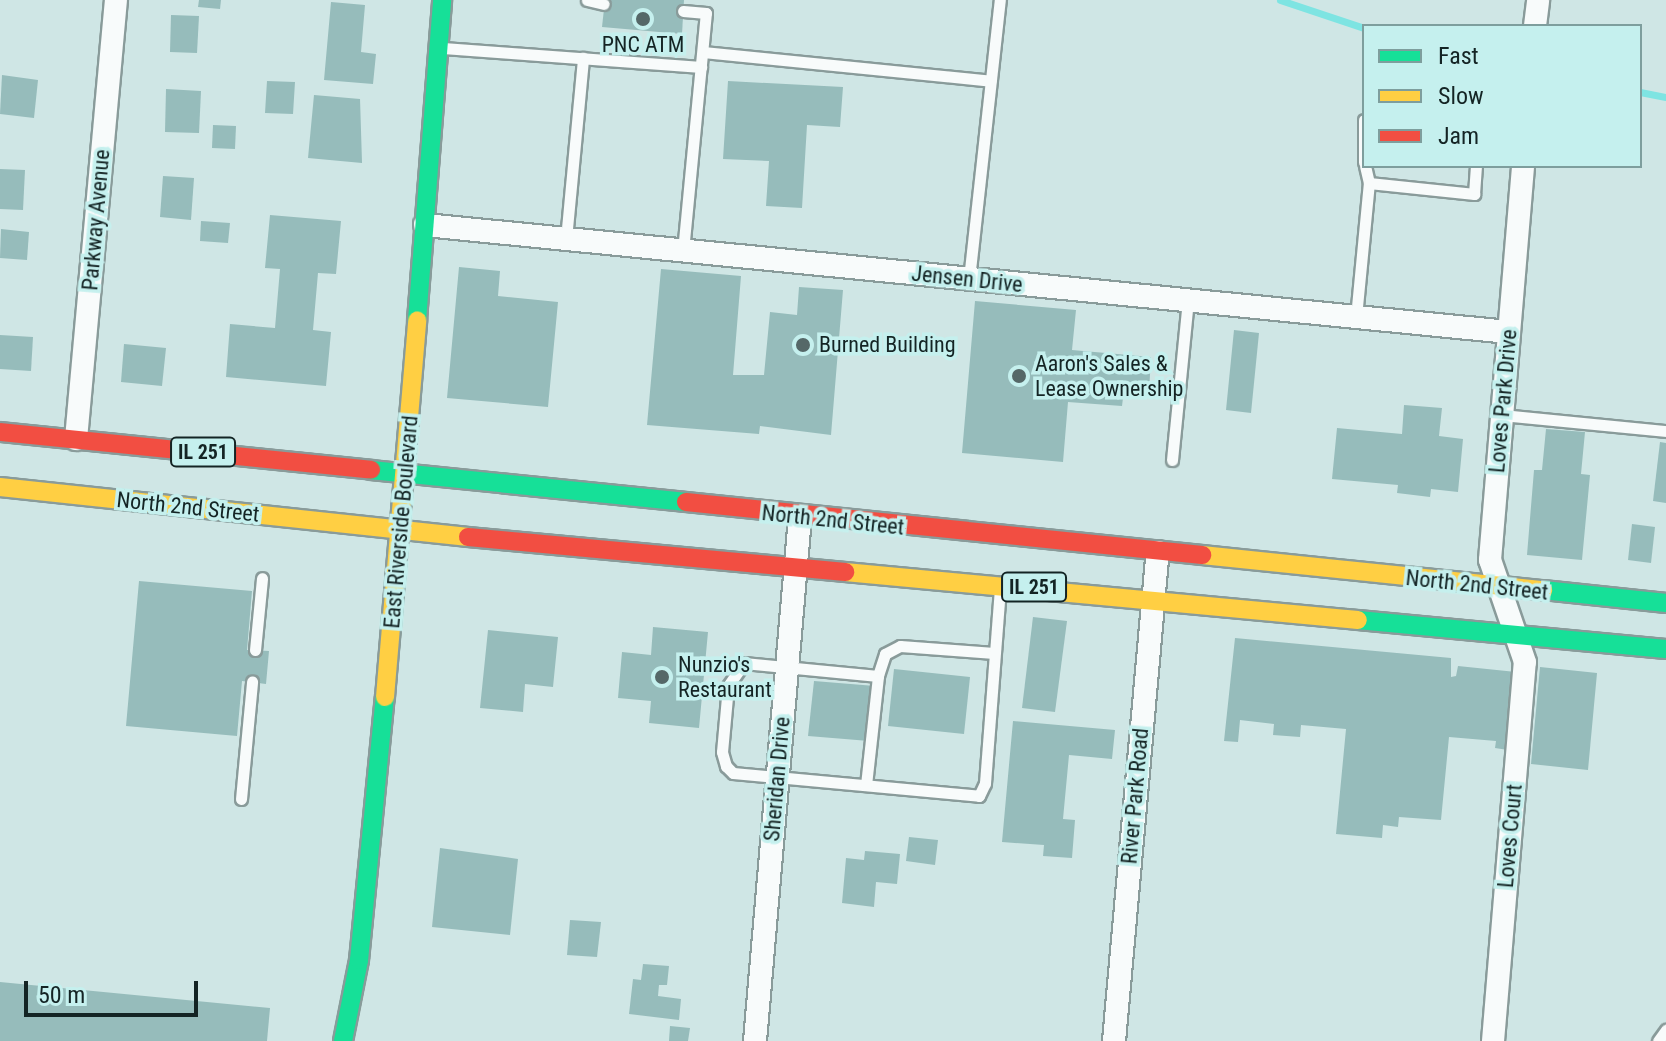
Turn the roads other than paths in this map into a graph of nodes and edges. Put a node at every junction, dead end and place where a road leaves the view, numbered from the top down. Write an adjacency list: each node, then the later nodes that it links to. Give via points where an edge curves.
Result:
1 (116, 0): 30 (street, Parkway Avenue)
2 (442, 0): 11 (main road, East Riverside Boulevard)
3 (587, 0): 7 (lane)
4 (707, 0): 9 (lane)
5 (1000, 0): 15 (lane)
6 (1538, 0): 10 (street)
7 (604, 4)
8 (683, 11): 9 (lane)
9 (706, 13): 12 (lane)
10 (1535, 24)
11 (439, 47): 13 (lane); 20 (main road, East Riverside Boulevard)
12 (703, 52): 14 (lane); 15 (lane)
13 (583, 58): 14 (lane); 21 (lane)
14 (701, 67): 22 (lane)
15 (991, 81): 23 (lane)
16 (1366, 168): 19 (lane)
17 (1476, 168): 19 (lane, via 1474,194)
18 (1523, 168): 26 (street, Loves Park Drive)
19 (1369, 183): 25 (lane)
20 (425, 225): 21 (street, Jensen Drive); 32 (main road, East Riverside Boulevard)
21 (566, 239): 22 (street, Jensen Drive)
22 (683, 251): 23 (street, Jensen Drive)
23 (969, 279): 24 (street, Jensen Drive)
24 (1188, 300): 25 (street, Jensen Drive); 31 (lane)
25 (1356, 317): 26 (street, Jensen Drive)
26 (1509, 332): 27 (street, Loves Park Drive)
27 (1502, 415): 28 (lane); 40 (street, Loves Park Drive, via 1490,560)
28 (1666, 431)
29 (0, 432): 30 (main road, North 2nd Street / IL 251)
30 (76, 439): 32 (main road, North 2nd Street / IL 251)
31 (1172, 460)
32 (406, 472): 34 (main road, North 2nd Street / IL 251); 35 (main road, East Riverside Boulevard)
33 (0, 487): 35 (main road, North 2nd Street / IL 251)
34 (800, 517): 36 (main road, North 2nd Street / IL 251); 37 (street, Sheridan Drive)
35 (401, 531): 37 (main road, North 2nd Street / IL 251); 54 (main road, East Riverside Boulevard, via 359,960)
36 (1158, 552): 40 (main road, North 2nd Street / IL 251); 41 (street, River Park Road)
37 (796, 566): 39 (main road, North 2nd Street / IL 251); 47 (street, Sheridan Drive)
38 (262, 578): 45 (lane)
39 (1000, 584): 41 (main road, North 2nd Street / IL 251); 46 (lane)
40 (1498, 588): 42 (main road, North 2nd Street / IL 251); 43 (street, Loves Park Drive)
41 (1154, 598): 43 (main road, North 2nd Street / IL 251); 56 (street, River Park Road)
42 (1666, 603)
43 (1512, 633): 44 (main road, North 2nd Street / IL 251); 57 (street, Loves Court, via 1525,662)
44 (1666, 649)
45 (255, 650)
46 (994, 653): 48 (lane, via 900,646 885,654); 51 (lane, via 985,783 979,796)
47 (787, 664): 48 (lane); 50 (street, Sheridan Drive); 50 (lane, via 744,663 728,686 722,752 733,773)
48 (878, 676): 51 (lane)
49 (252, 682): 52 (lane)
50 (778, 777): 51 (lane); 55 (street, Sheridan Drive)
51 (866, 785)
52 (241, 799)
53 (1666, 1030): 58 (lane)
54 (343, 1041)
55 (755, 1041)
56 (1114, 1041)
57 (1493, 1041)
58 (1658, 1041)

